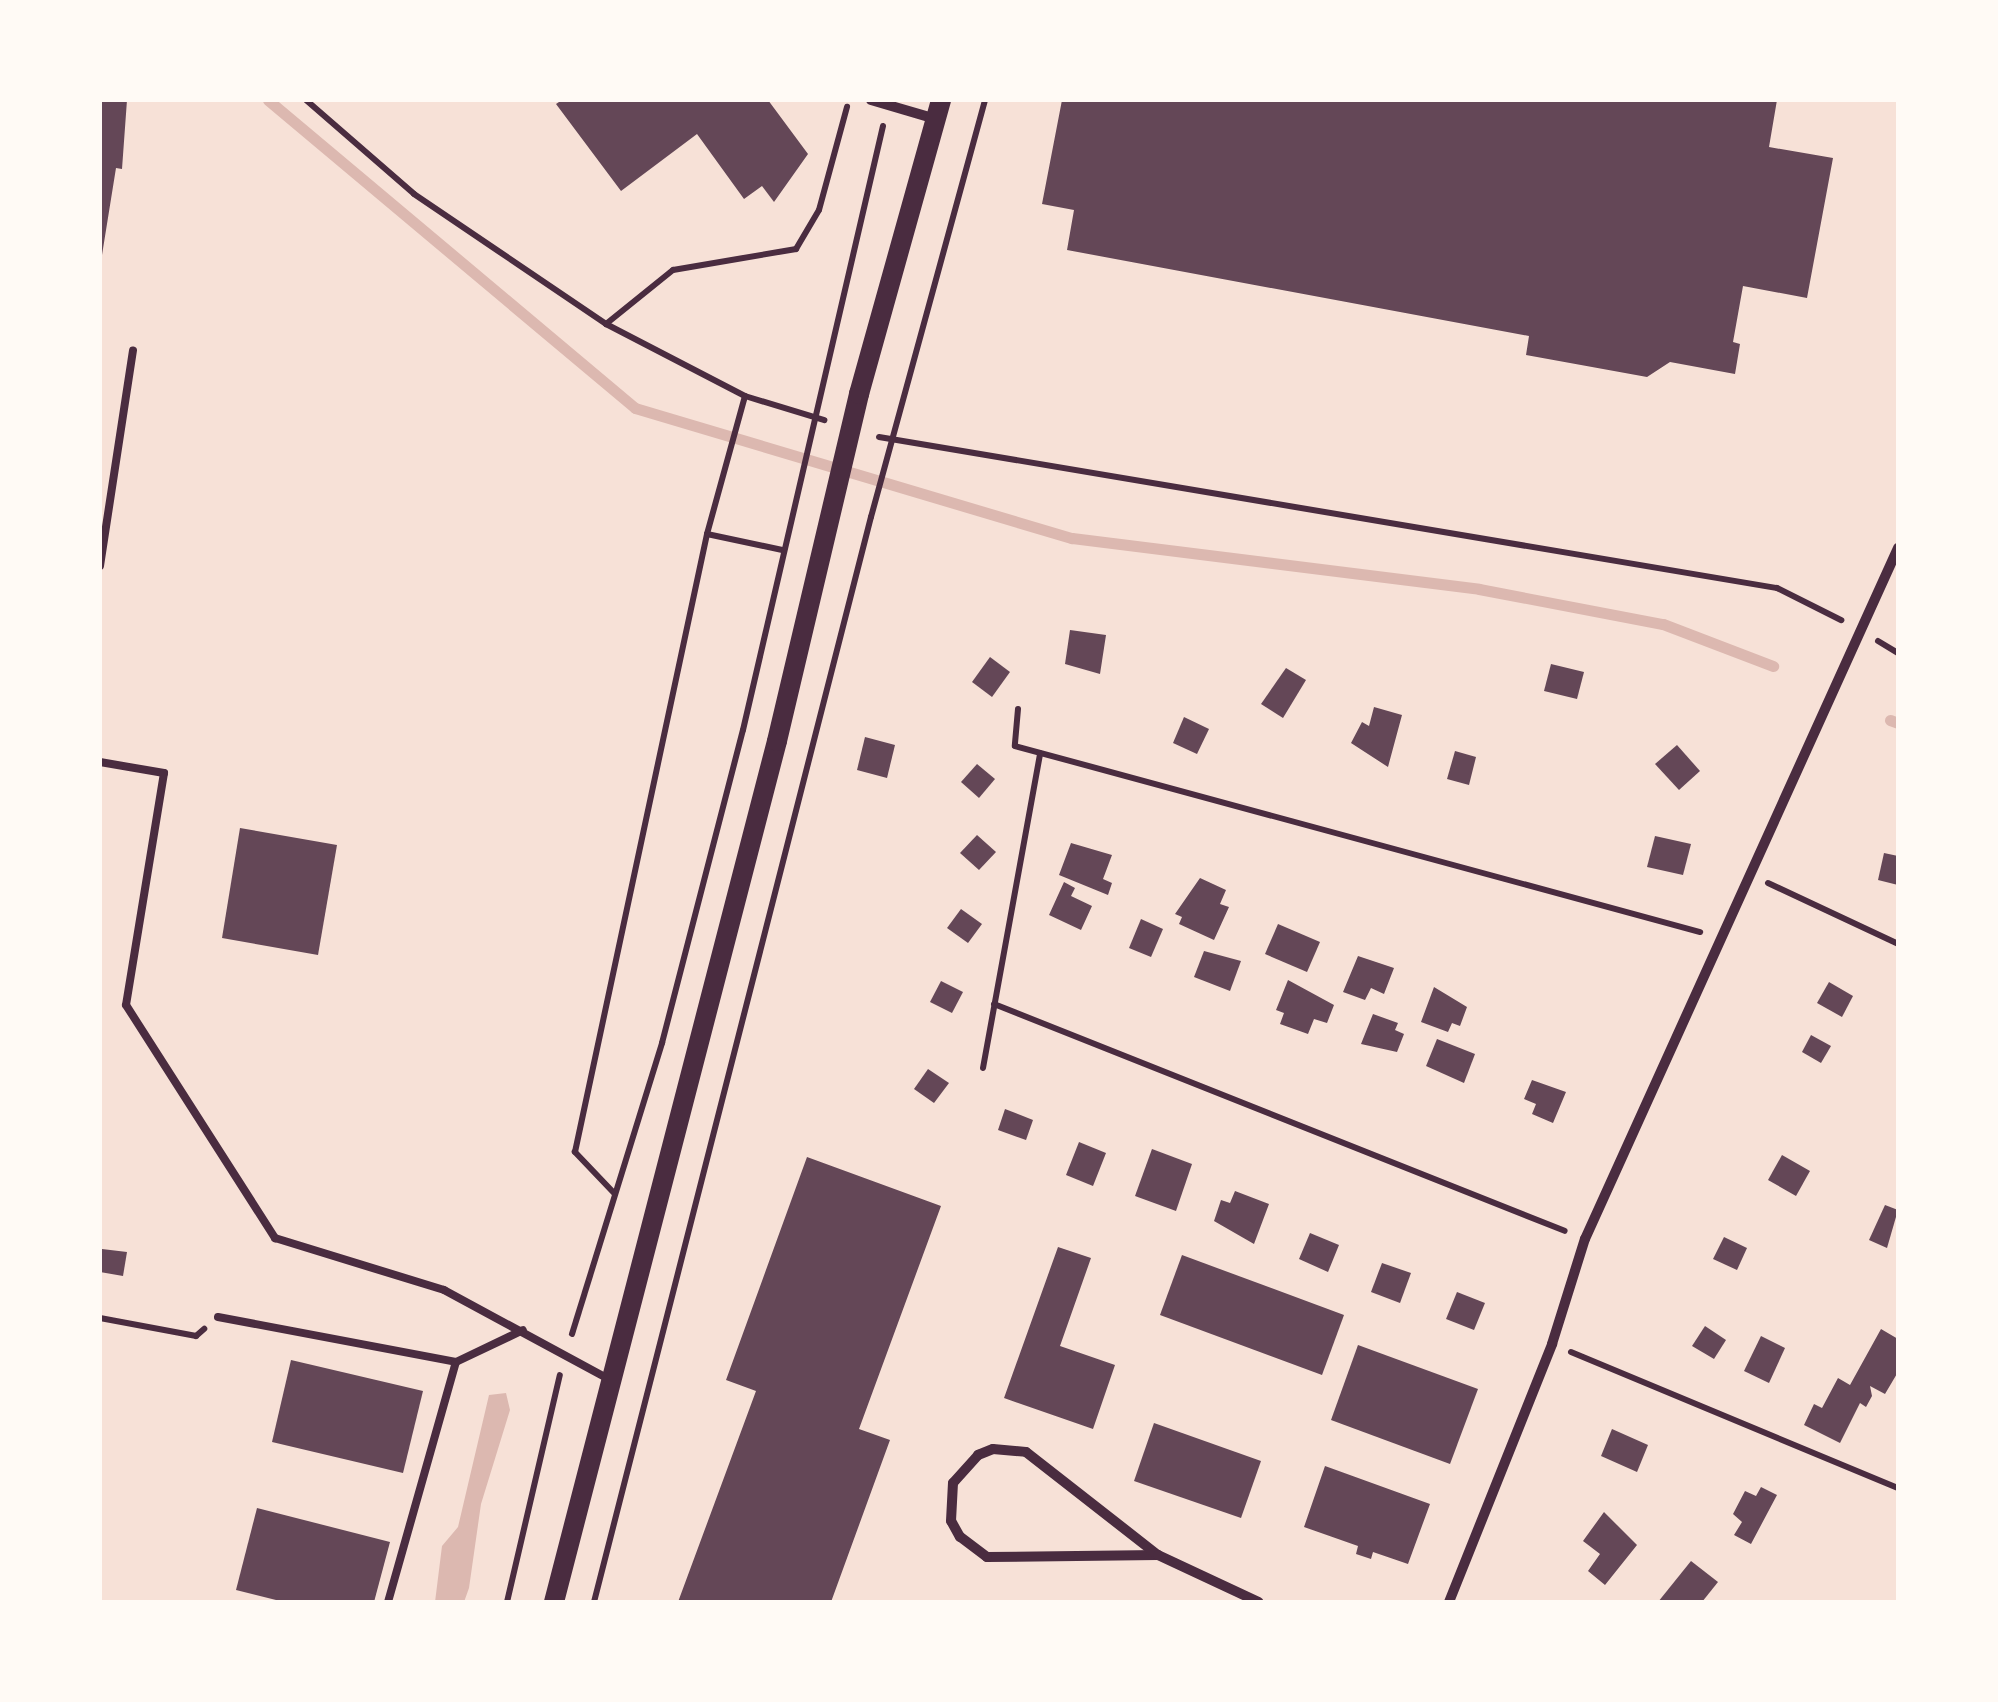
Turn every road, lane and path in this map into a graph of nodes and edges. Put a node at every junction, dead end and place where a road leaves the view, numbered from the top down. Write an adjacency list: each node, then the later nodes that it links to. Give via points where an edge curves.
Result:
1 (306, 100): 7 (path, via 414,194)
2 (849, 100): 7 (path, via 819,210 796,248 673,270)
3 (871, 100): 5 (street)
4 (986, 100): 39 (path, via 870,517)
5 (888, 108): 6 (street); 14 (path)
6 (939, 110): 33 (main road, via 859,394 698,1055)
7 (606, 324): 9 (path)
8 (133, 351): 15 (lane)
9 (745, 396): 10 (path); 12 (path)
10 (829, 422)
11 (866, 433): 16 (path, via 904,445 1777,588)
12 (708, 534): 14 (path); 25 (path, via 576,1152)
13 (1898, 548): 16 (street)
14 (782, 550): 25 (path, via 662,1043)
15 (100, 566)
16 (1860, 630): 20 (street)
17 (1018, 709): 18 (path, via 1015,746)
18 (1040, 753): 21 (path); 23 (path)
19 (100, 762): 29 (lane, via 164,772 126,1005 275,1238 444,1290)
20 (1750, 874): 21 (street); 22 (path)
21 (1721, 938): 26 (street)
22 (1898, 944)
23 (994, 1004): 24 (path); 26 (path)
24 (983, 1068)
25 (615, 1194): 31 (path)
26 (1585, 1239): 30 (street)
27 (218, 1317): 28 (path, via 196,1336); 32 (lane)
28 (100, 1318)
29 (523, 1330): 31 (lane); 32 (lane)
30 (1552, 1344): 34 (path); 41 (street)
31 (566, 1354): 33 (lane); 37 (path)
32 (456, 1362): 36 (lane)
33 (608, 1378): 38 (main road)
34 (1898, 1488)
35 (1158, 1555): 35 (street, via 987,1556 960,1537 951,1521 953,1483 978,1455 993,1449 1026,1452); 40 (street)
36 (388, 1602)
37 (507, 1602)
38 (554, 1602)
39 (594, 1602)
40 (1260, 1602)
41 (1449, 1602)

